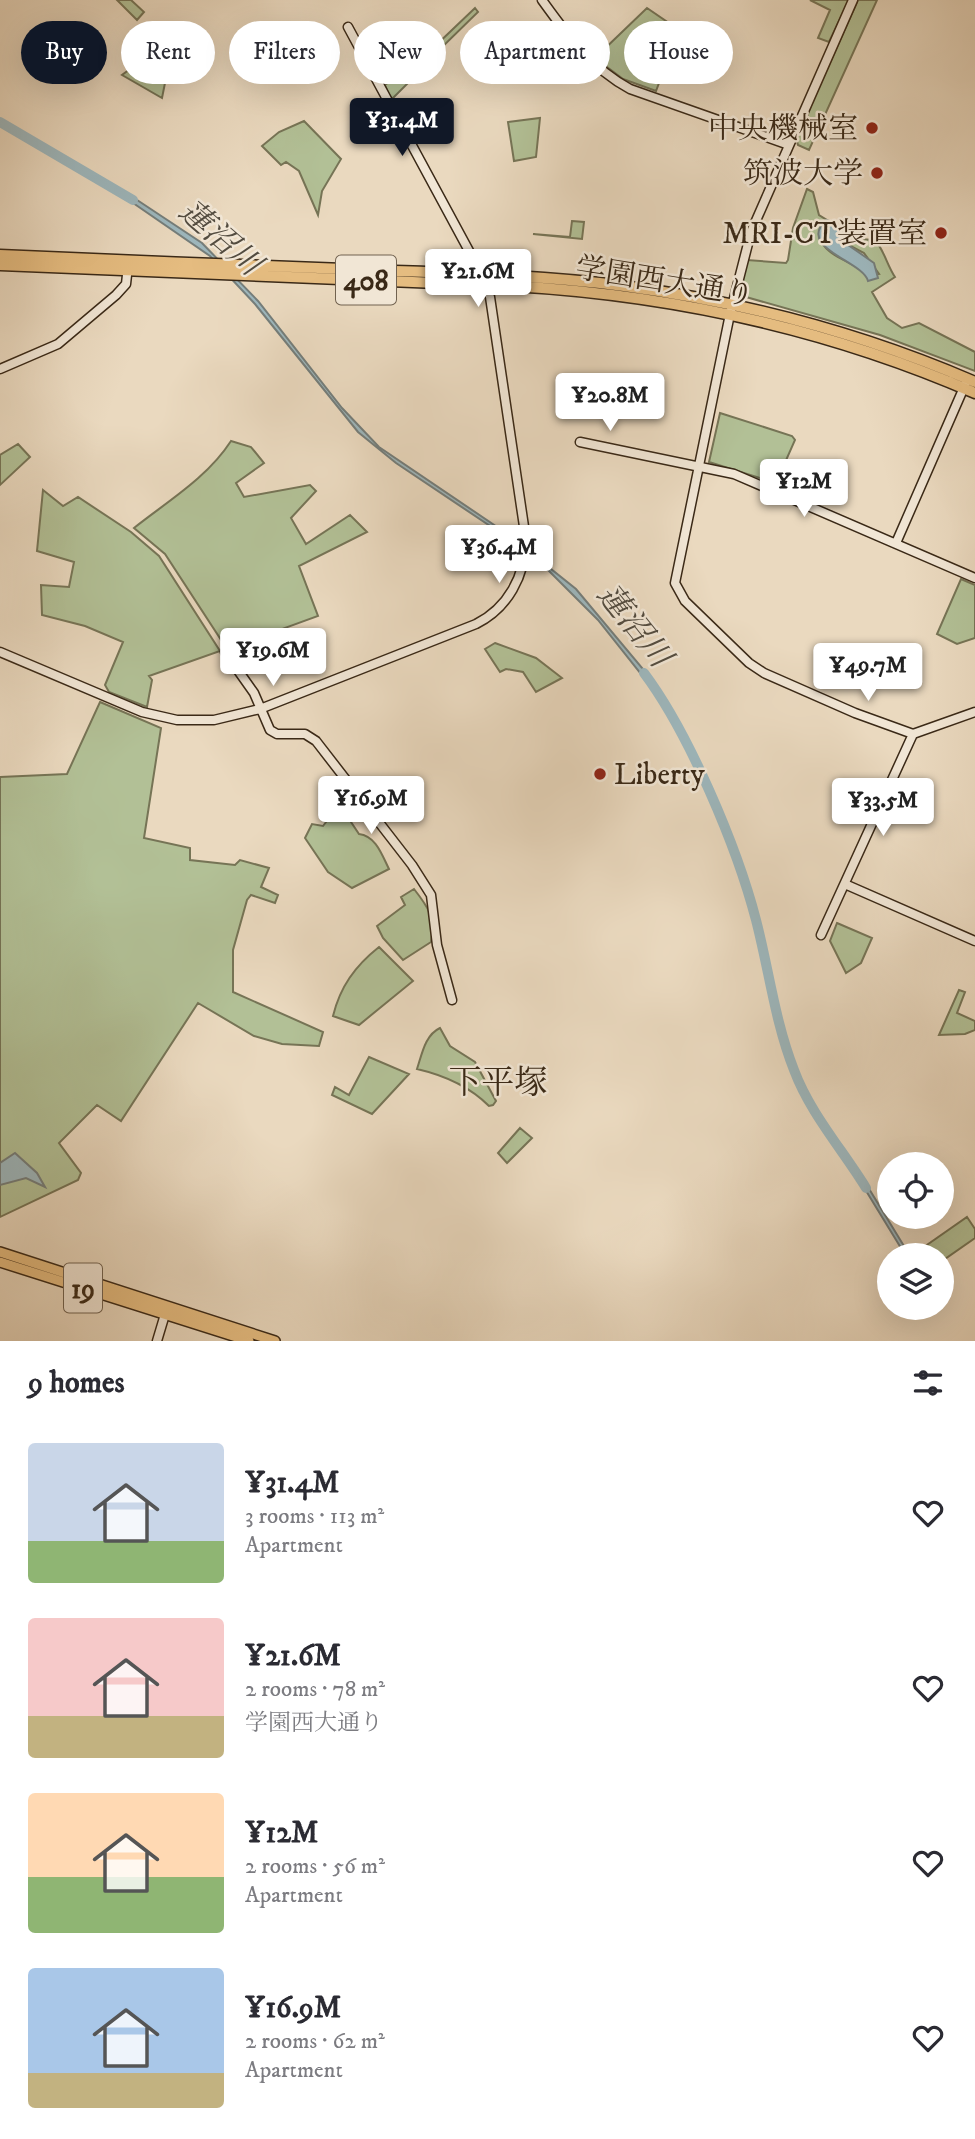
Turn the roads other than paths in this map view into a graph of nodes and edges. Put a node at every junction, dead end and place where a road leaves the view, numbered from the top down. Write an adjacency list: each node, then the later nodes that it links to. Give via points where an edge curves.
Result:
1 (542, 0): 4 (street, via 582,54 613,80)
2 (853, 0): 4 (street)
3 (348, 27): 8 (street)
4 (789, 145): 9 (street, via 751,232)
5 (0, 255): 7 (highway, 学園西大通り / 408)
6 (0, 265): 7 (highway, 学園西大通り / 408)
7 (128, 265): 8 (highway, 学園西大通り / 408, via 234,265); 8 (highway, 学園西大通り / 408, via 219,274); 10 (street, via 126,284 58,344)
8 (484, 280): 9 (highway, 学園西大通り / 408, via 617,285); 19 (street, via 526,540 525,558 509,597 480,622)
9 (731, 309): 11 (highway, 学園西大通り / 408, via 850,336); 14 (street)
10 (0, 369)
11 (969, 383): 12 (highway, 学園西大通り / 408); 15 (street)
12 (975, 393)
13 (580, 442): 14 (street)
14 (699, 466): 15 (street, via 747,478); 21 (street, via 676,577 680,596 764,673)
15 (896, 543): 16 (street)
16 (975, 578)
17 (0, 652): 19 (street, via 125,706 165,718 214,720)
18 (225, 652): 19 (street)
19 (260, 709): 25 (street, via 274,733 305,734 316,741 412,865 431,895 437,945)
20 (975, 712): 21 (street)
21 (913, 734): 22 (street)
22 (847, 885): 23 (street); 24 (street)
23 (821, 935)
24 (975, 941)
25 (452, 1000)
26 (0, 1252): 28 (main road, 19)
27 (0, 1262): 28 (main road, 19)
28 (167, 1309): 29 (street); 30 (main road, 19); 31 (main road, 19)
29 (157, 1341)
30 (249, 1341)
31 (275, 1341)

